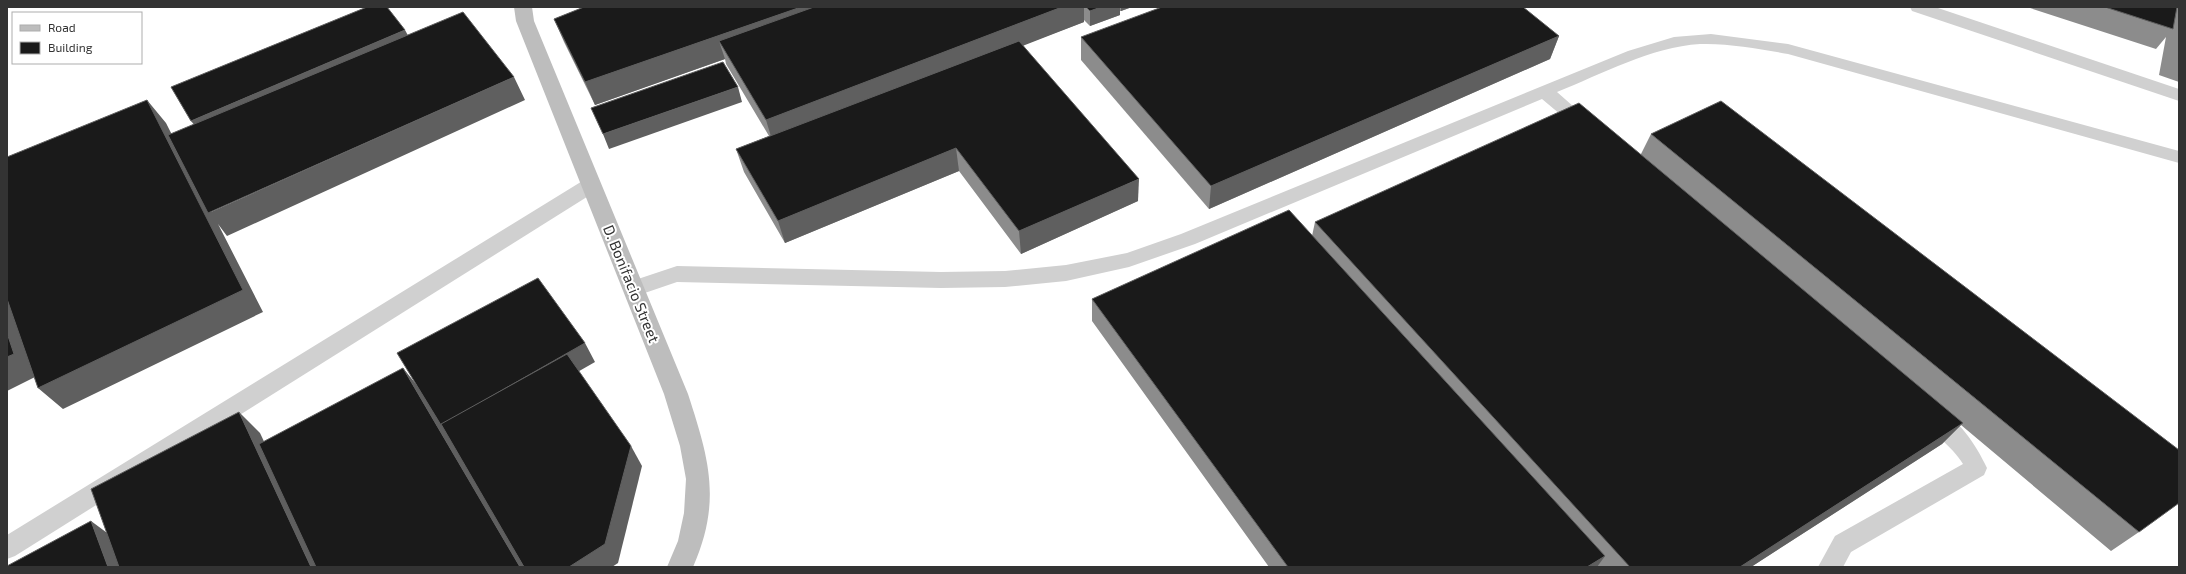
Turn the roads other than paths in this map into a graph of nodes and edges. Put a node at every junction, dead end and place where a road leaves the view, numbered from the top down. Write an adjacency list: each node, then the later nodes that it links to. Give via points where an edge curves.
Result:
1 (523, 7): 7 (main road, D. Bonifacio Street, via 525,21)
2 (1918, 7): 4 (lane)
3 (1544, 92): 5 (lane); 6 (lane, via 1657,47 1698,39 1738,40 1788,49); 8 (lane, via 1188,239 1129,260 1066,273 1005,280 677,274)
4 (2179, 95)
5 (1598, 137)
6 (2179, 157)
7 (591, 185): 8 (main road, D. Bonifacio Street); 10 (lane)
8 (633, 289): 11 (main road, D. Bonifacio Street, via 676,394 692,442 699,475 699,504 693,534)
9 (1915, 401): 12 (lane, via 1957,436 1969,451 1976,468 1843,544)
10 (7, 548)
11 (680, 567)
12 (1830, 567)

